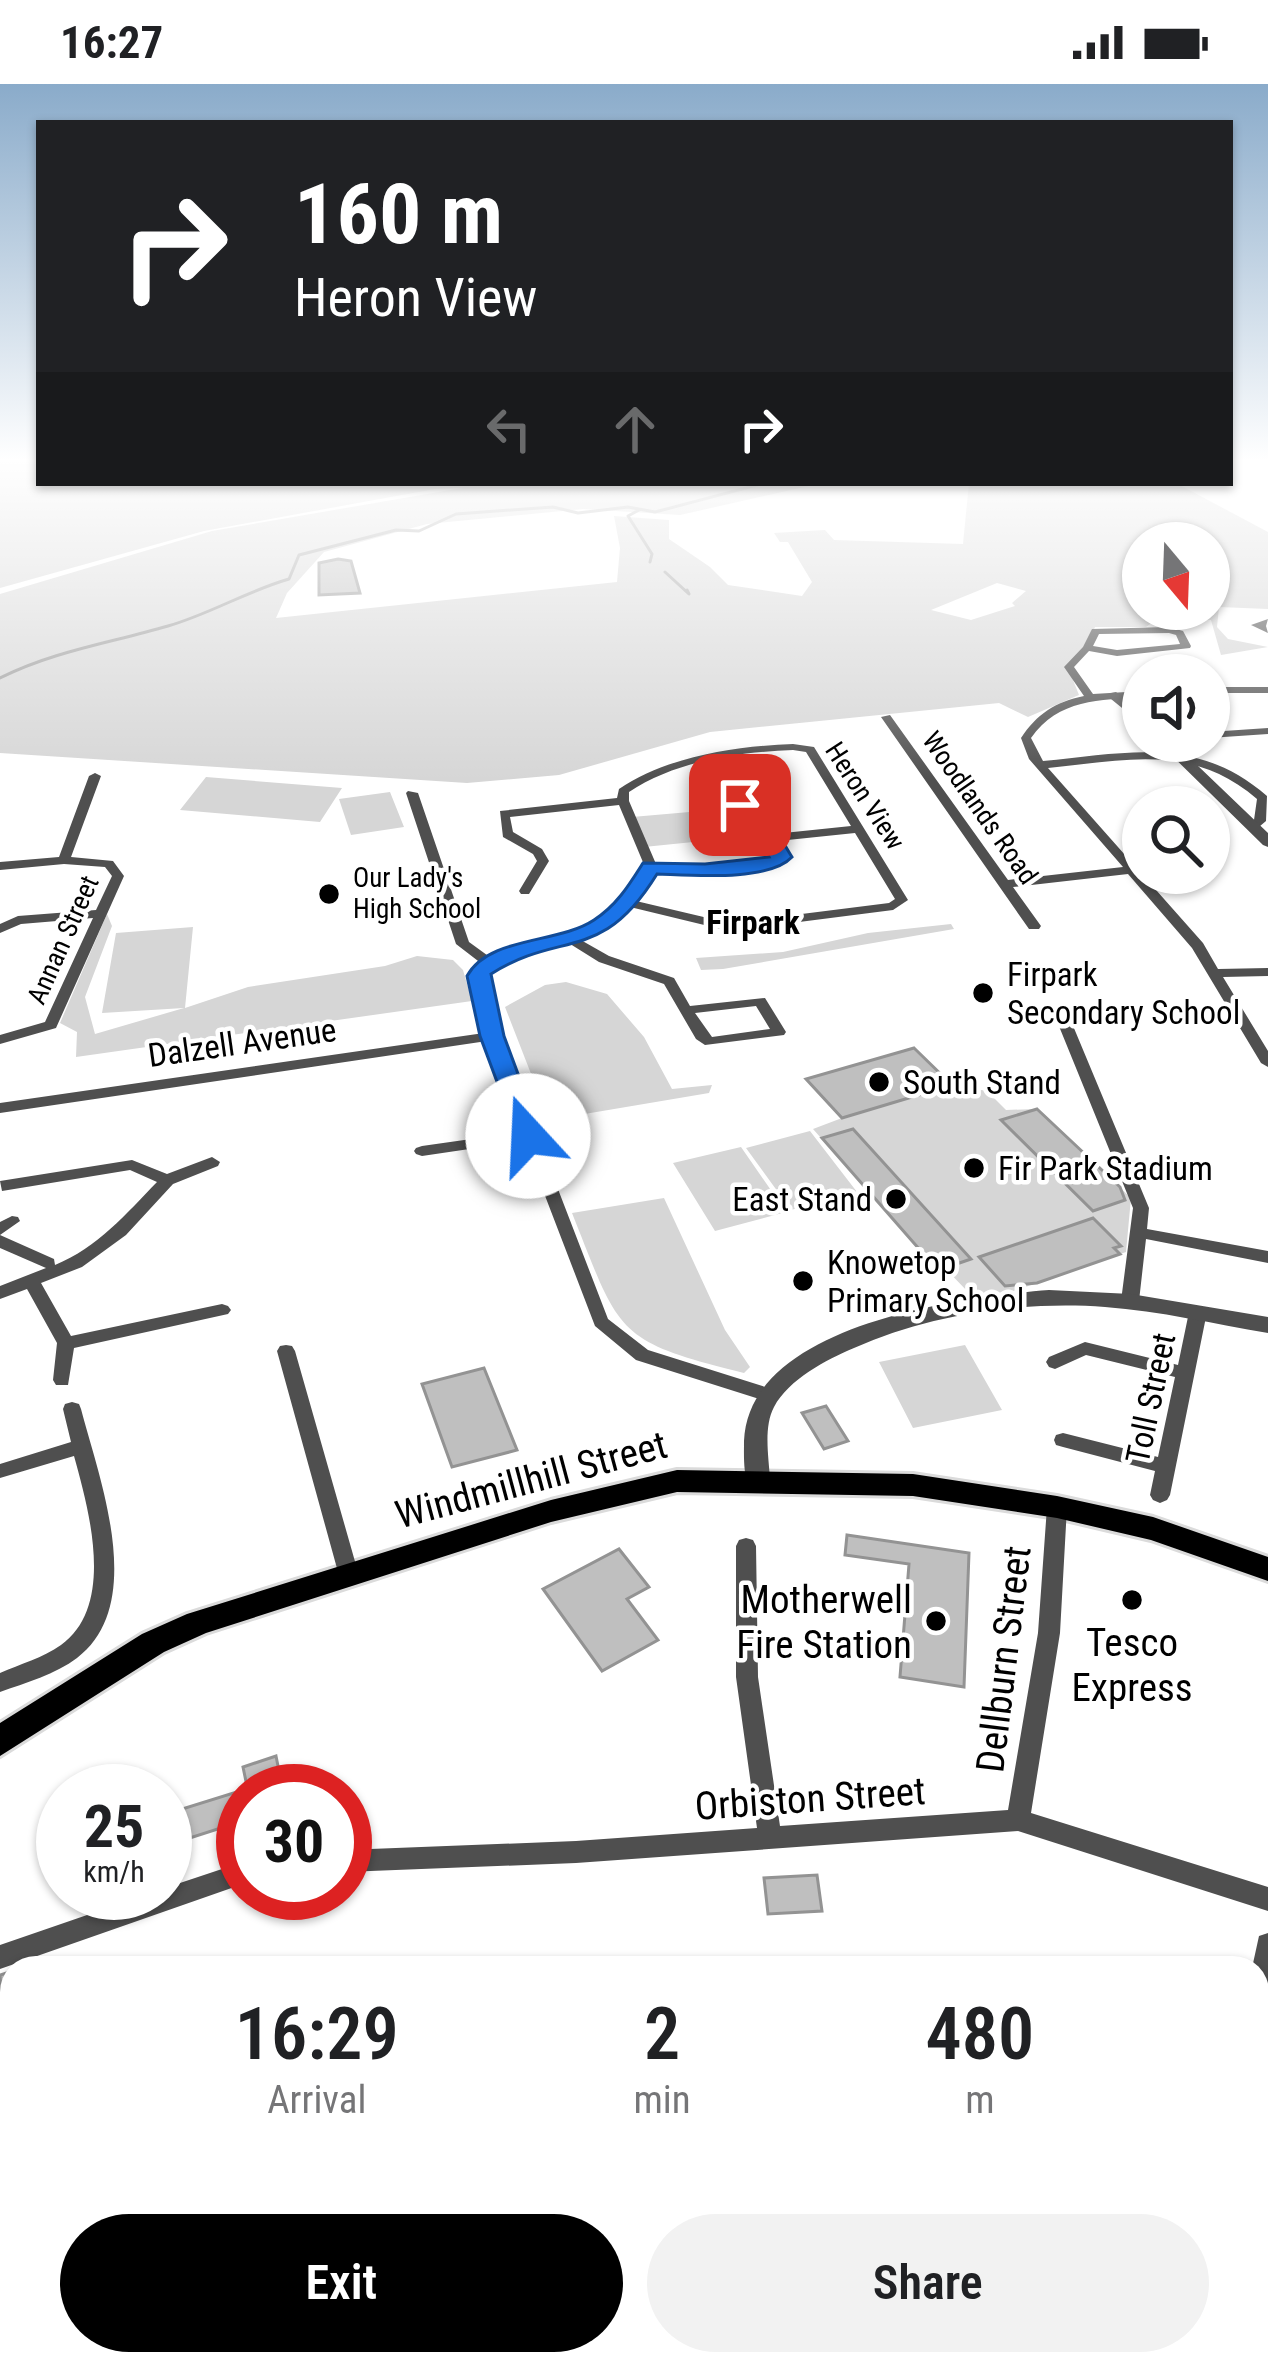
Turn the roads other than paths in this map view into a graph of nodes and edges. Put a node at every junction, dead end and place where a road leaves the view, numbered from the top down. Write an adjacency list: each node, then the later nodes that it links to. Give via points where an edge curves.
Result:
1 (1087, 648): 1 (street, via 1117,653 1186,646 1169,630 1106,628); 6 (street, via 1069,668)
2 (1230, 690): 3 (street)
3 (1268, 690)
4 (1116, 696): 5 (street); 6 (street); 7 (street)
5 (1122, 696)
6 (1090, 697): 14 (street, via 1034,722 1026,739)
7 (1122, 702)
8 (886, 717): 30 (street, Woodlands Road)
9 (1268, 731): 10 (street)
10 (1230, 734)
11 (1122, 758): 14 (street)
12 (1184, 762): 21 (street)
13 (1203, 762): 17 (street)
14 (1041, 765): 26 (street)
15 (95, 776): 25 (street)
16 (1268, 785): 17 (street)
17 (1252, 786): 21 (street, via 1263,798)
18 (412, 793): 38 (street, via 463,944)
19 (622, 801): 22 (street, Heron View, via 638,780 730,752 800,746 814,752); 28 (street); 31 (street, via 504,814 507,834 543,861)
20 (737, 802): 23 (street)
21 (1253, 828): 24 (street)
22 (859, 829): 23 (street); 33 (street, Heron View, via 901,904 729,927)
23 (770, 838): 28 (street, via 782,857 774,862)
24 (1268, 842)
25 (64, 860): 27 (street, Annan Street); 34 (street, Annan Street, via 118,871)
26 (1122, 860)
27 (0, 866)
28 (651, 867): 33 (street)
29 (1122, 871): 30 (street)
30 (1005, 884): 35 (street, Woodlands Road)
31 (525, 891)
32 (1151, 894): 40 (street)
33 (629, 903): 37 (street)
34 (101, 914): 36 (street, via 18,920); 44 (street, Annan Street, via 51,1025)
35 (1034, 926)
36 (0, 929)
37 (572, 940): 38 (street); 42 (street, via 669,981)
38 (490, 963): 43 (street, via 478,976)
39 (1268, 972): 40 (street)
40 (1217, 973): 45 (street)
41 (1058, 1009): 52 (street, via 1136,1194)
42 (689, 1010): 42 (street, via 760,1001 779,1032 710,1042)
43 (492, 1036): 46 (street, Dalzell Avenue); 47 (street)
44 (0, 1040)
45 (1268, 1063)
46 (0, 1108)
47 (528, 1136): 48 (street); 67 (street, via 601,1322 642,1355)
48 (422, 1150)
49 (212, 1162): 50 (street)
50 (167, 1180): 51 (street, via 132,1165 48,1186); 56 (street, via 120,1231 76,1263)
51 (2, 1186)
52 (1141, 1233): 54 (street); 58 (street)
53 (0, 1241): 55 (street)
54 (1268, 1258)
55 (48, 1263)
56 (31, 1281): 57 (street); 62 (street)
57 (0, 1293)
58 (1130, 1301): 60 (street); 67 (street, via 1025,1298 938,1312 835,1349)
59 (222, 1310): 62 (street)
60 (1198, 1312): 61 (street); 65 (street, Toll Street)
61 (1268, 1325)
62 (65, 1343): 66 (street)
63 (286, 1351): 78 (street)
64 (1055, 1362): 65 (street, via 1085,1348)
65 (1185, 1373): 72 (street, Toll Street)
66 (62, 1380)
67 (769, 1396): 73 (street, via 758,1424)
68 (72, 1409): 70 (street)
69 (1063, 1440): 72 (street)
70 (80, 1447): 71 (street); 79 (street, via 104,1555 104,1603 74,1649)
71 (12, 1460)
72 (1167, 1467): 74 (street, Toll Street)
73 (758, 1480): 75 (main road, Windmillhill Street, via 913,1485); 78 (main road, Windmillhill Street, via 637,1488)
74 (1160, 1495)
75 (1057, 1507): 77 (main road, Windmillhill Street, via 1153,1528); 81 (street, Dellburn Street, via 1048,1634)
76 (746, 1546): 82 (street, via 747,1677)
77 (1266, 1568)
78 (348, 1572): 80 (main road, Windmillhill Street, via 152,1643)
79 (0, 1683)
80 (0, 1742)
81 (1018, 1820): 82 (street, Orbiston Street); 85 (street, Orbiston Street)
82 (770, 1840): 83 (street, Orbiston Street)
83 (372, 1860)
84 (216, 1882): 86 (street)
85 (1268, 1899)
86 (3, 1956)

